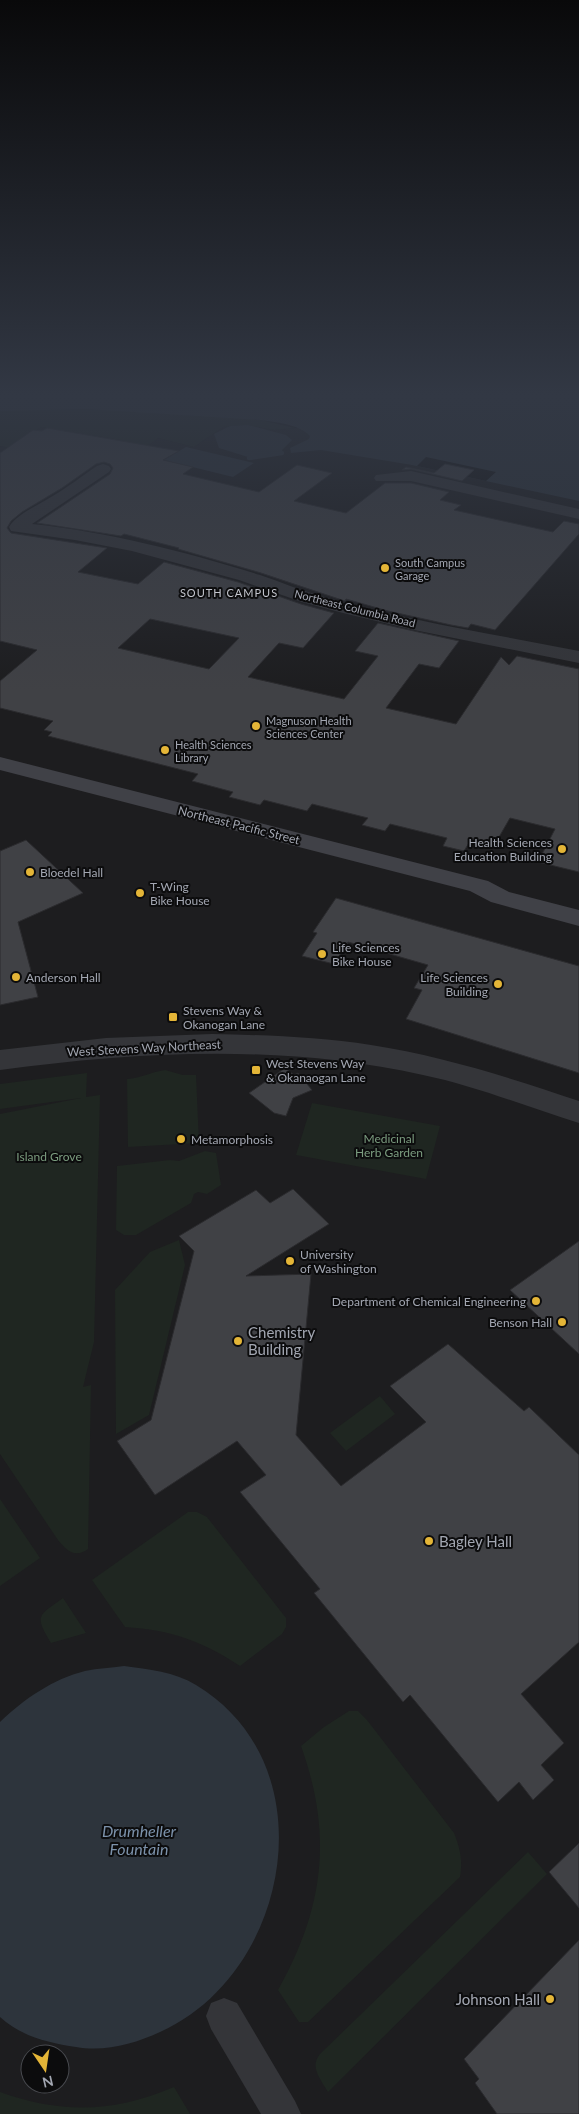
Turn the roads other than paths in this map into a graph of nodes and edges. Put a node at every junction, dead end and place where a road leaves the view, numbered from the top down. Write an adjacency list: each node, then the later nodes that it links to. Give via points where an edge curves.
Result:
1 (67, 494): 4 (street, Northeast Columbia Road, via 17,527 118,543 246,577 334,605)
2 (489, 494): 3 (street)
3 (579, 514)
4 (579, 657)
5 (0, 763): 6 (main road, Northeast Pacific Street)
6 (479, 886): 7 (main road, Northeast Pacific Street, via 511,886); 8 (main road, Northeast Pacific Street, via 500,896)
7 (579, 903)
8 (579, 918)
9 (0, 1060): 10 (street, West Stevens Way Northeast, via 183,1043 318,1048 384,1057 460,1074)
10 (579, 1112)
11 (224, 2016): 12 (street)
12 (282, 2114)

